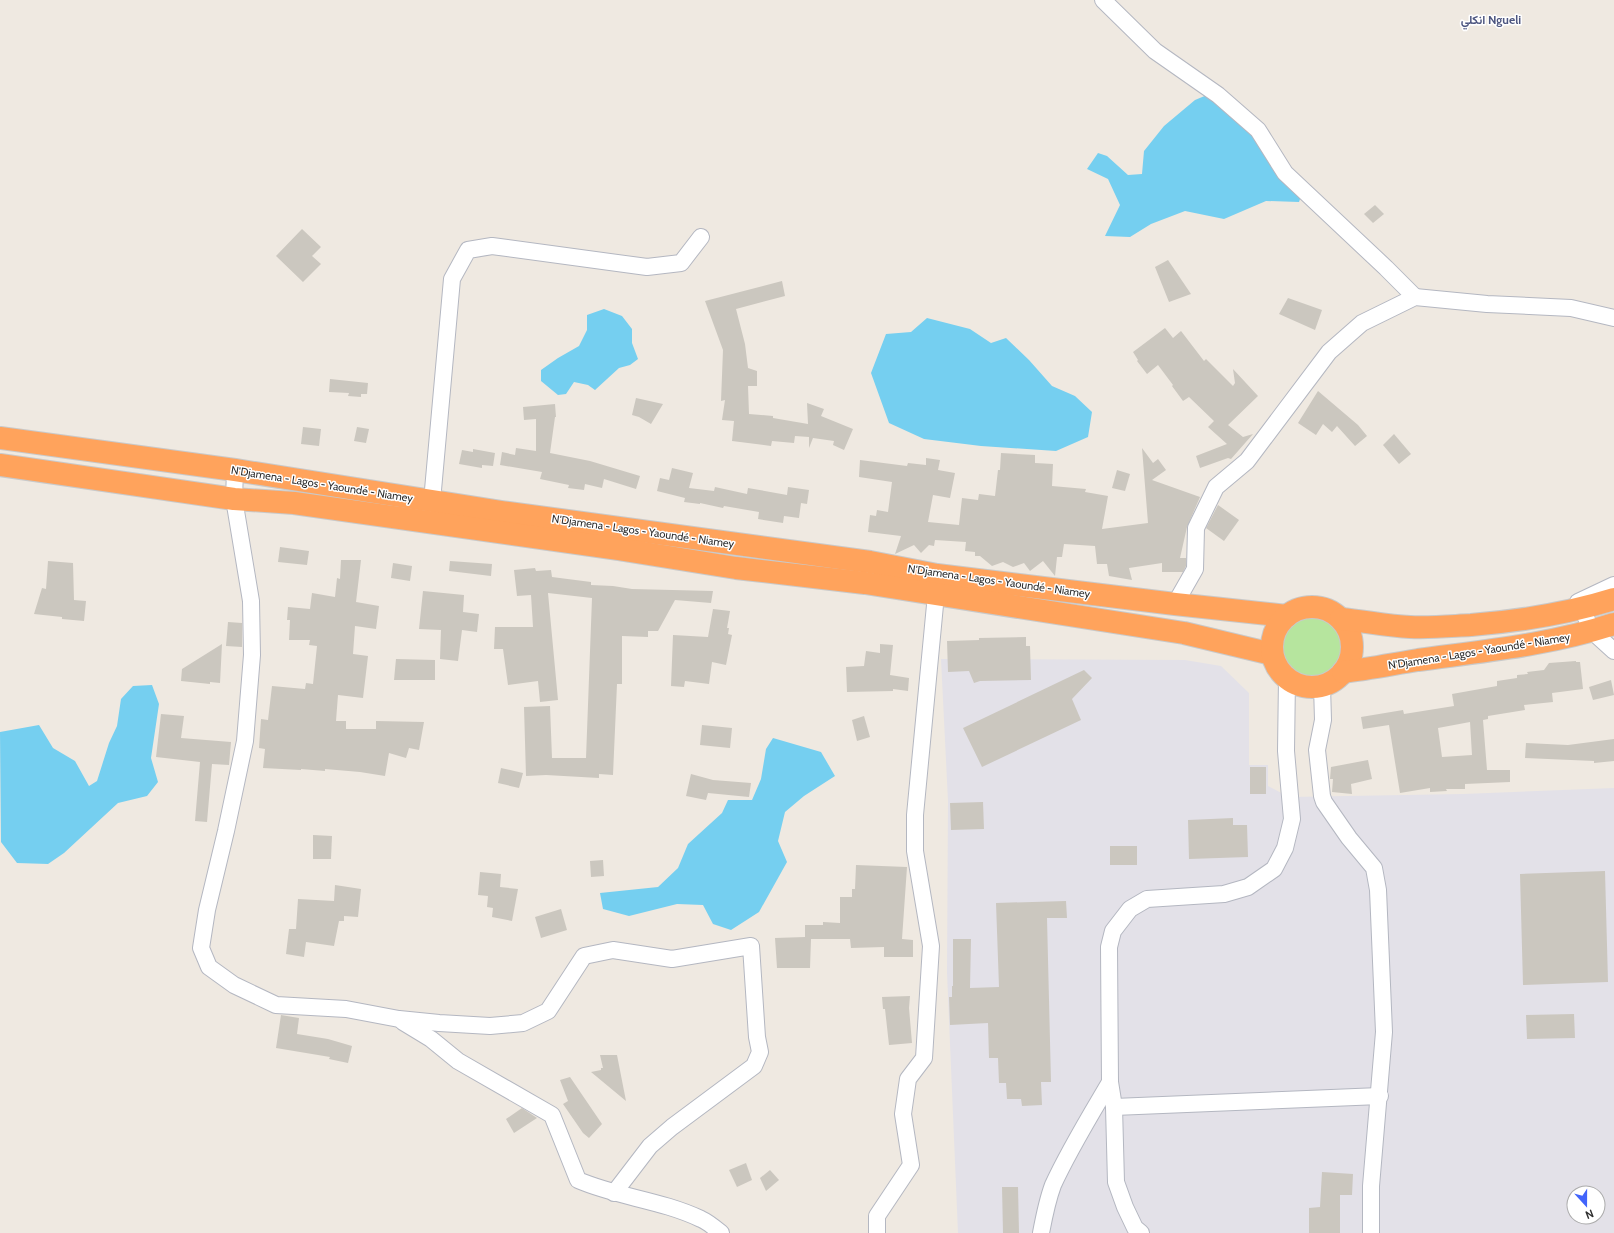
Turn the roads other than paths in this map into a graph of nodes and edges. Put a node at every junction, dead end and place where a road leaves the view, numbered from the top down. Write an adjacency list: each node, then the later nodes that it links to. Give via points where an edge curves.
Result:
1 (1103, 0): 3 (street, via 1155,52 1218,95 1258,130 1285,173)
2 (701, 237): 9 (street, via 681,263 647,267 492,246 468,250 452,279)
3 (1415, 297): 4 (street, via 1571,308); 13 (street, via 1362,323 1330,352 1247,461 1216,487 1196,528 1194,569)
4 (1614, 318)
5 (0, 438): 7 (highway, N'Djamena - Lagos - Yaoundé - Niamey)
6 (0, 465): 8 (highway, N'Djamena - Lagos - Yaoundé - Niamey)
7 (235, 470): 8 (street); 9 (highway, N'Djamena - Lagos - Yaoundé - Niamey)
8 (234, 499): 10 (highway, N'Djamena - Lagos - Yaoundé - Niamey, via 294,503 736,568 865,583); 25 (street, via 251,601 252,655 245,741 207,910 201,948 209,967 234,985 276,1005 346,1009)
9 (432, 501): 10 (highway, N'Djamena - Lagos - Yaoundé - Niamey, via 870,562)
10 (937, 585): 13 (highway, N'Djamena - Lagos - Yaoundé - Niamey); 21 (highway, N'Djamena - Lagos - Yaoundé - Niamey, via 1184,633); 31 (street, via 914,815 916,851 931,946 924,1058 908,1079 903,1114 911,1165 877,1216)
11 (1614, 585): 16 (street)
12 (1614, 599): 14 (highway)
13 (1175, 604): 15 (highway, N'Djamena - Lagos - Yaoundé - Niamey)
14 (1582, 609): 16 (highway); 19 (street)
15 (1287, 616): 17 (highway, via 1308,607 1332,612); 21 (highway, via 1279,623 1274,633)
16 (1548, 616): 17 (highway, via 1497,623 1435,627 1409,627)
17 (1341, 619): 22 (highway, via 1352,640 1349,662)
18 (1614, 624): 19 (highway, N'Djamena - Lagos - Yaoundé - Niamey)
19 (1592, 631): 20 (street); 22 (highway, N'Djamena - Lagos - Yaoundé - Niamey, via 1545,643)
20 (1614, 651)
21 (1272, 654): 23 (highway, via 1280,672)
22 (1343, 672): 24 (highway)
23 (1287, 678): 24 (highway, via 1298,685); 26 (street, via 1286,751 1292,819 1285,848 1274,869 1248,886 1224,894 1147,899 1130,909 1113,931 1109,947)
24 (1322, 686): 27 (street, via 1323,720 1317,750 1322,796 1349,838 1374,868 1378,890 1384,1032)
25 (399, 1019): 29 (street, via 431,1039 458,1061 552,1115 578,1180); 29 (street, via 490,1026 523,1023 548,1011 584,956 613,950 672,959 750,946 760,1052 754,1066 650,1146)
26 (1110, 1082): 28 (street); 32 (street, via 1053,1186)
27 (1380, 1096): 28 (street); 34 (street, via 1371,1186)
28 (1114, 1107): 33 (street, via 1116,1182 1125,1208)
29 (614, 1193): 30 (street, via 678,1209 703,1220)
30 (721, 1233)
31 (877, 1233)
32 (1041, 1233)
33 (1140, 1233)
34 (1371, 1233)

